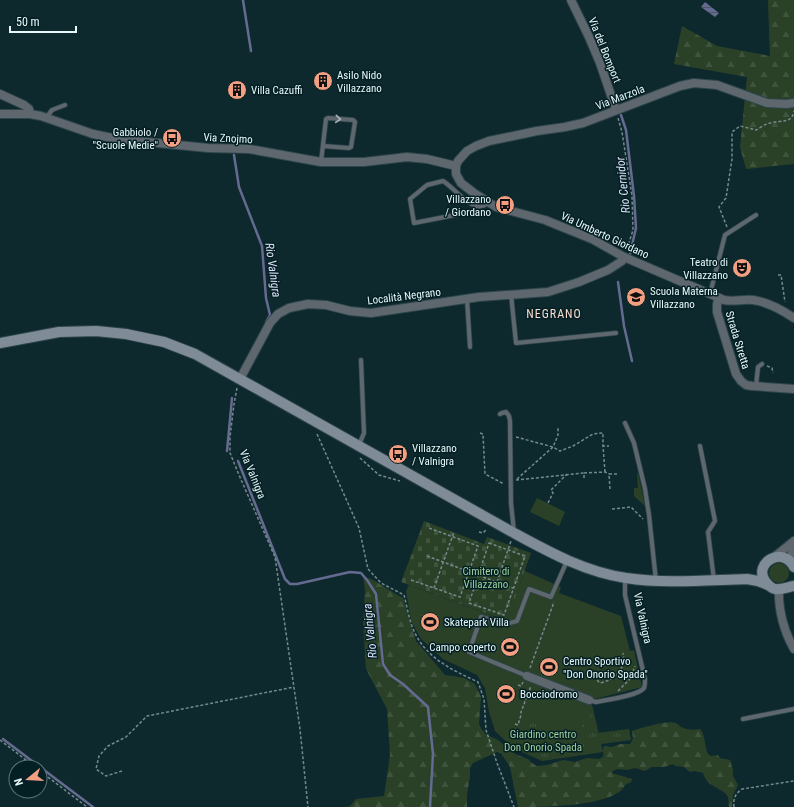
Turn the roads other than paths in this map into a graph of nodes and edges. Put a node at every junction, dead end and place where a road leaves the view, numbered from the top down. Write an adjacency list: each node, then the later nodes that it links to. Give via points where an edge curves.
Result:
1 (571, 0): 5 (street, Via del Bomport, via 600,63)
2 (0, 94): 7 (street, via 24,105)
3 (794, 103): 5 (street, Via Marzola, via 766,103 717,85 694,82)
4 (65, 105): 8 (lane, via 52,110)
5 (616, 110): 11 (street, Via Marzola, via 566,128 489,141 467,151)
6 (0, 114): 7 (street, Via Znojmo)
7 (30, 114): 8 (street, Via Znojmo)
8 (46, 118): 10 (street, Via Znojmo, via 106,137 208,148 249,149)
9 (323, 146): 9 (lane, one-way to 9, via 326,119 355,122 351,147); 10 (lane)
10 (321, 162): 11 (street, Via Znojmo, via 364,162 407,157)
11 (457, 164): 12 (street, Via Umberto Giordano, via 456,174 461,182)
12 (488, 202): 13 (lane, Via Umberto Giordano, via 482,206 469,203 443,181 427,184 410,199 414,223); 15 (street, Via Umberto Giordano, via 496,207 545,220 592,239)
13 (460, 214)
14 (756, 214): 17 (lane, via 725,235)
15 (624, 257): 16 (street, Località Negrano, via 608,270 579,282 548,292); 17 (street, Via Umberto Giordano)
16 (511, 294): 19 (street, Località Negrano); 21 (lane, via 516,343)
17 (710, 294): 18 (street, Via Umberto Giordano)
18 (719, 298): 20 (street, Via Umberto Giordano, via 770,304); 27 (street, Strada Stretta, via 718,312 736,374 741,382)
19 (467, 299): 23 (lane); 26 (street, Località Negrano, via 371,313 326,305 308,304 289,308 278,314 270,323)
20 (794, 318)
21 (616, 333)
22 (0, 343): 26 (main road, via 59,332 96,331 126,334 164,342 182,349)
23 (470, 347)
24 (361, 360): 31 (lane, via 364,433)
25 (762, 364): 27 (lane, via 758,367)
26 (240, 379): 31 (main road, Via Valnigra)
27 (756, 387): 28 (street, Strada Stretta)
28 (794, 389)
29 (500, 414): 33 (lane, via 506,412 509,416)
30 (625, 423): 42 (lane, Via Valnigra, via 634,443 650,515)
31 (359, 446): 33 (main road, Via Valnigra)
32 (700, 446): 41 (lane, via 715,522 708,532)
33 (512, 537): 35 (main road, Via Valnigra)
34 (794, 542): 36 (street); 37 (street)
35 (567, 561): 38 (main road, Via Valnigra); 46 (lane, Via Valnigra, via 551,597 529,589 517,621 506,624 481,617 469,652)
36 (769, 561): 37 (main road, via 782,557); 39 (main road); 43 (main road, via 763,573)
37 (792, 564)
38 (625, 578): 42 (main road, Via Valnigra); 47 (lane, Via Valnigra, via 625,595 639,653 644,688 637,693 606,700)
39 (747, 579): 41 (main road, Via Valnigra); 43 (main road, Via Valnigra)
40 (794, 579): 44 (main road)
41 (714, 580): 42 (main road, Via Valnigra)
42 (656, 581)
43 (768, 585): 44 (main road, Via Valnigra, via 775,589)
44 (786, 588): 45 (street, via 778,601 786,632)
45 (794, 649)
46 (530, 677): 47 (street, Via Valnigra)
47 (589, 700)
48 (794, 709): 49 (lane)
49 (743, 719)

